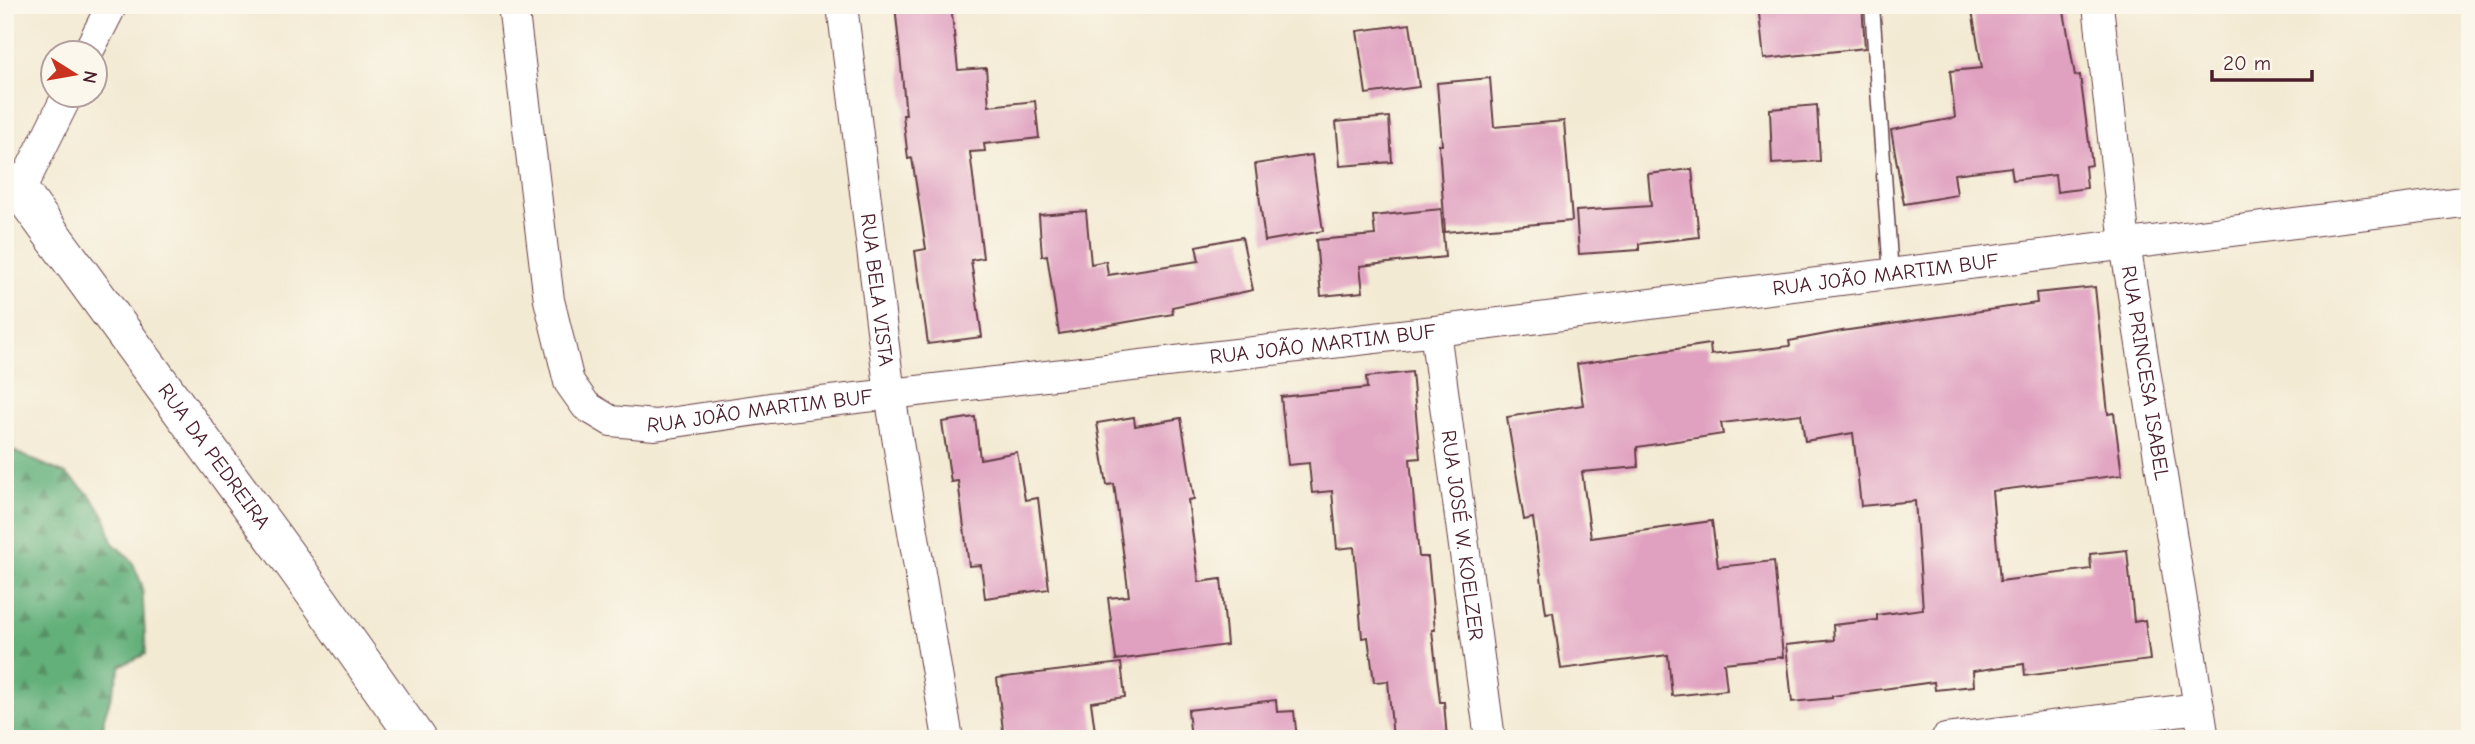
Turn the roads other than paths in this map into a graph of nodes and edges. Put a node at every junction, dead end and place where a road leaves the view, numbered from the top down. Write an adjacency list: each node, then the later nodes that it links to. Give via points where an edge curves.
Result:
1 (112, 5): 6 (street)
2 (513, 5): 13 (street, RUA JOÃO MARTIM BUF, via 548,300 569,382 586,406 611,421 655,425)
3 (842, 5): 13 (street, RUA BELA VISTA)
4 (1872, 5): 11 (lane)
5 (2098, 5): 10 (street, RUA PRINCESA ISABEL)
6 (95, 38)
7 (59, 108): 8 (street)
8 (12, 185): 15 (street, RUA DA PEDREIRA)
9 (2470, 201): 10 (street, RUA JOÃO MARTIM BUF)
10 (2125, 244): 11 (street, RUA JOÃO MARTIM BUF); 14 (street, RUA PRINCESA ISABEL)
11 (1891, 274): 12 (street, RUA JOÃO MARTIM BUF)
12 (1435, 331): 13 (street, RUA JOÃO MARTIM BUF); 17 (street, RUA JOSÉ W. KOELZER)
13 (890, 394): 16 (street, RUA BELA VISTA)
14 (2199, 708): 18 (street); 19 (street, RUA PRINCESA ISABEL)
15 (417, 739)
16 (948, 739)
17 (1490, 739)
18 (1946, 739)
19 (2204, 739)

